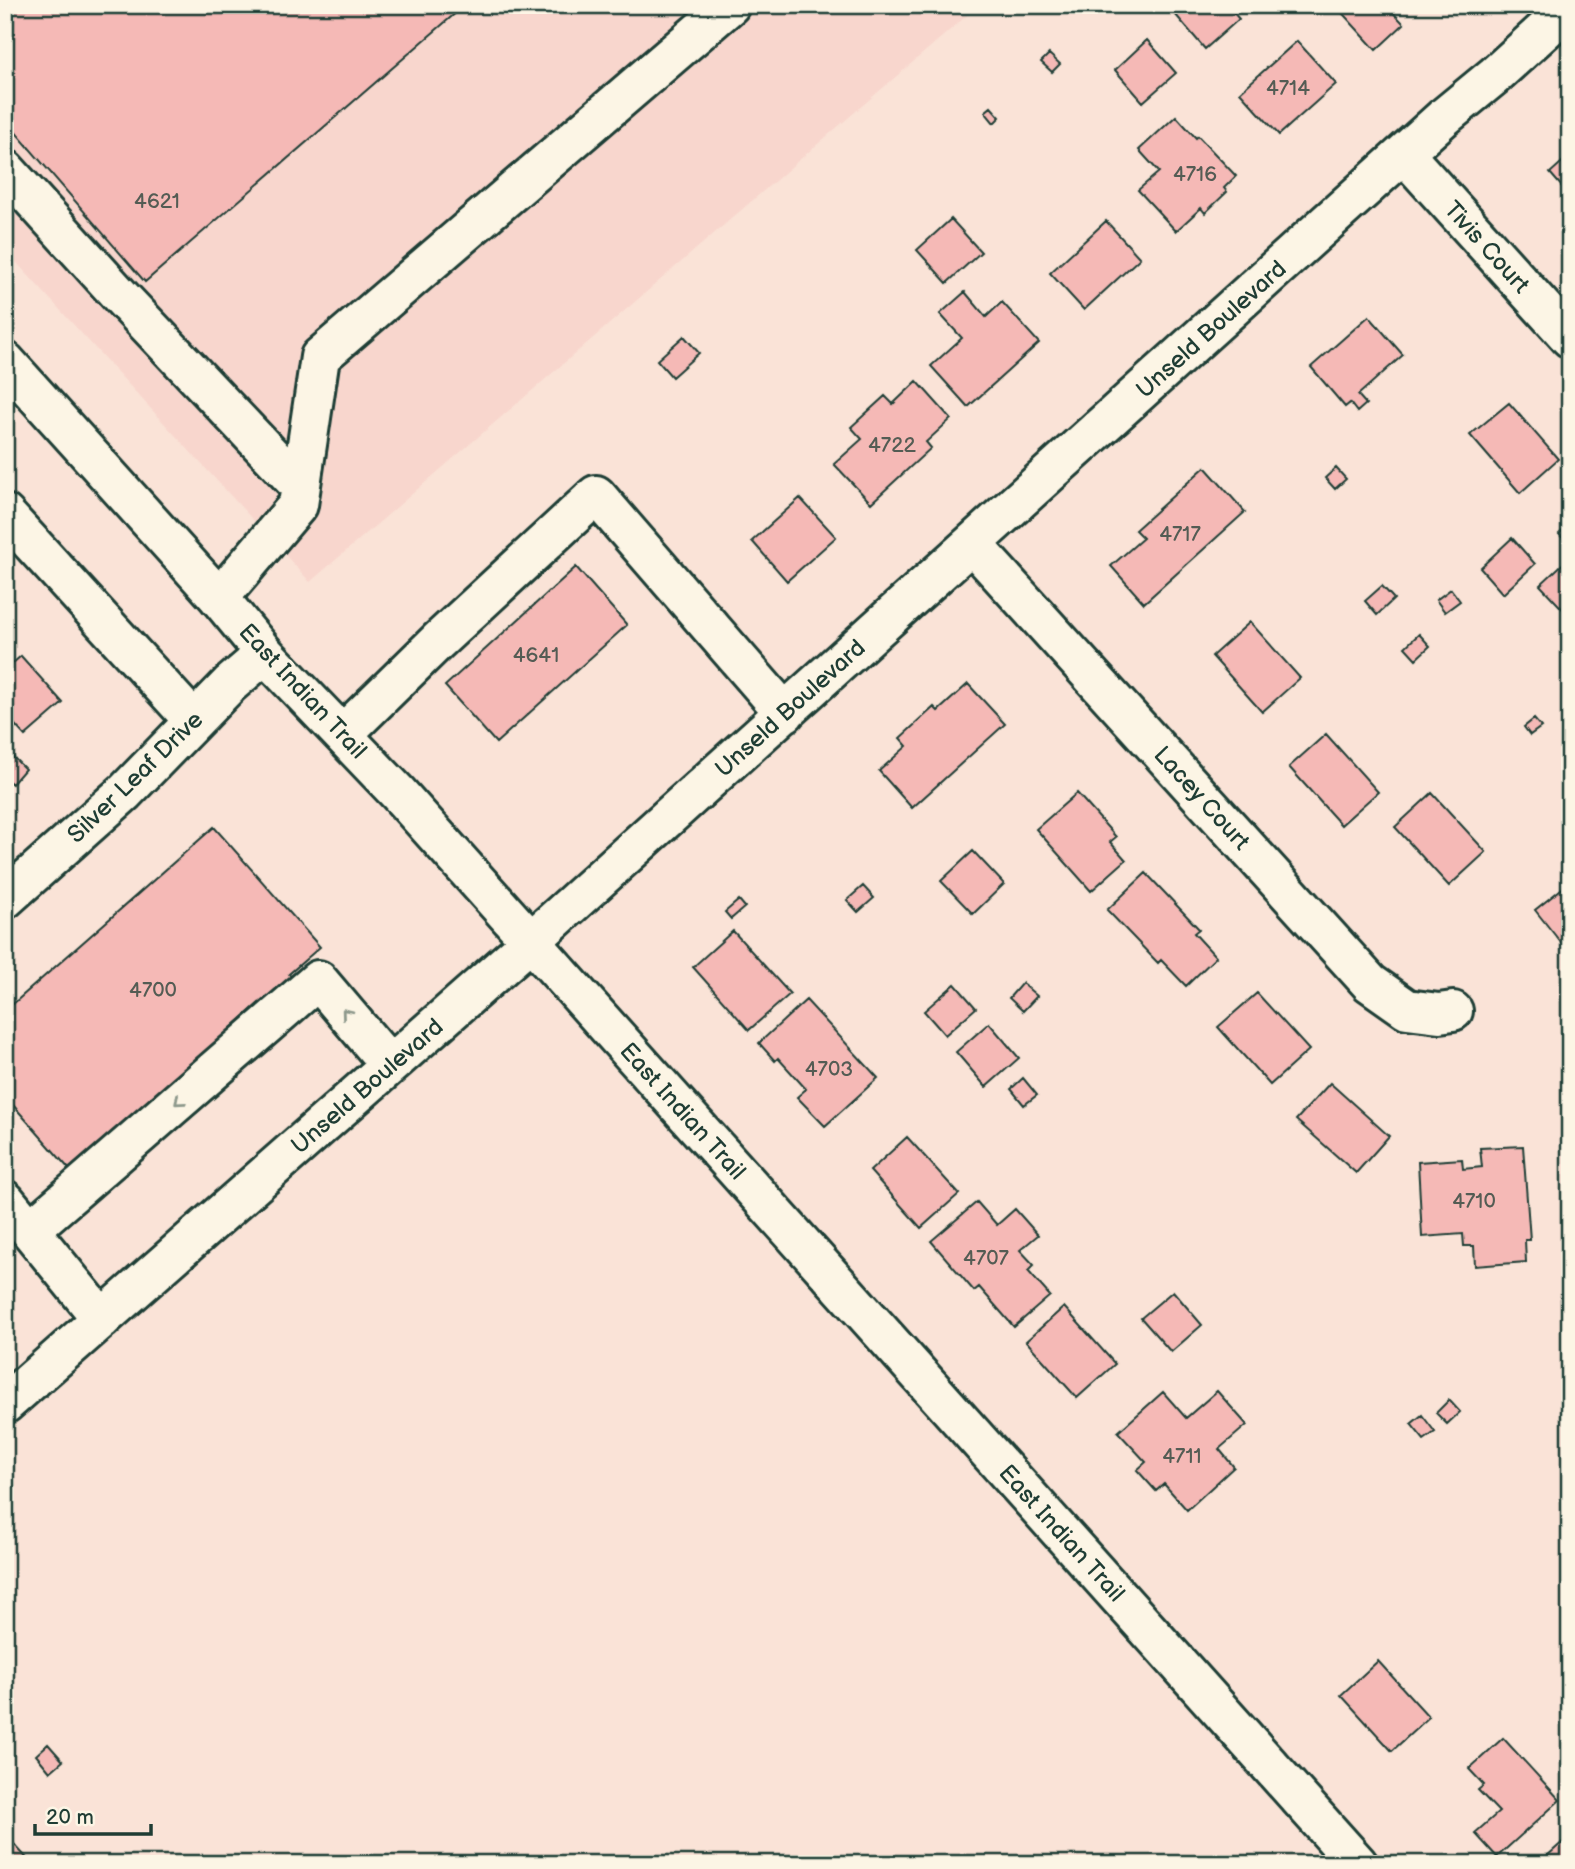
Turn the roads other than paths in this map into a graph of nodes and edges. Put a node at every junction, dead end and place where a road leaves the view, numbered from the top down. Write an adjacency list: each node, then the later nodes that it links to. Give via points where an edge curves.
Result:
1 (730, 5): 7 (street, via 320,357)
2 (1570, 7): 3 (street, Unseld Boulevard)
3 (1405, 155): 5 (street, Tivis Court); 9 (street, Unseld Boulevard)
4 (5, 169): 7 (street)
5 (1570, 338)
6 (5, 361): 10 (street, East Indian Trail)
7 (300, 486): 10 (street, via 298,505)
8 (5, 514): 13 (street)
9 (972, 544): 12 (street, Unseld Boulevard); 17 (street, Lacey Court, via 1370,983 1406,1009)
10 (219, 598): 11 (street, East Indian Trail)
11 (265, 654): 13 (street, Silver Leaf Drive); 14 (street, East Indian Trail)
12 (785, 713): 14 (street, via 596,495); 16 (street, Unseld Boulevard)
13 (194, 721): 15 (street, Silver Leaf Drive, via 125,792)
14 (342, 734): 16 (street, East Indian Trail)
15 (5, 899)
16 (530, 942): 18 (street, Unseld Boulevard); 23 (street, East Indian Trail)
17 (1453, 1011)
18 (390, 1065): 20 (street, one-way to 20, via 318,980); 21 (street, Unseld Boulevard)
19 (5, 1200): 20 (street)
20 (30, 1230): 21 (street)
21 (102, 1319): 22 (street, Unseld Boulevard)
22 (5, 1404)
23 (1359, 1864)

